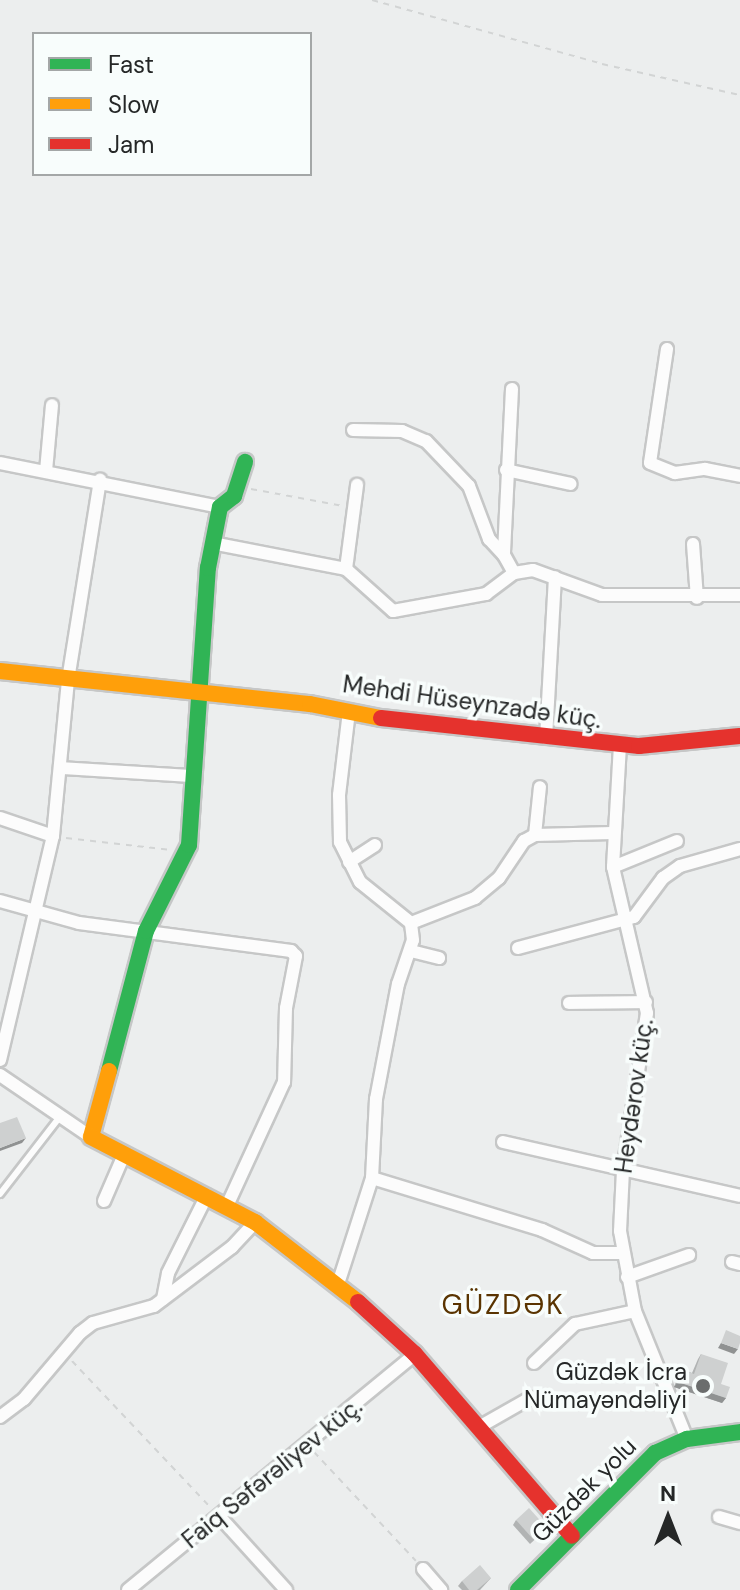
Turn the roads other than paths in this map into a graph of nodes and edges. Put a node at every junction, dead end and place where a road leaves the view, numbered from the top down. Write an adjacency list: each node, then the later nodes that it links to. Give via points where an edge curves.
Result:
1 (667, 349): 9 (street, via 650,463 675,473 705,469)
2 (512, 389): 7 (street)
3 (52, 405): 8 (street)
4 (353, 430): 17 (street, via 402,431 426,441 469,486 489,539)
5 (245, 462): 14 (street, via 238,487)
6 (2, 464): 8 (street); 10 (street)
7 (506, 470): 12 (street); 17 (street)
8 (46, 471): 11 (street)
9 (740, 476)
10 (0, 479)
11 (100, 480): 14 (street); 24 (street)
12 (571, 484)
13 (357, 485): 18 (street)
14 (220, 507): 15 (street)
15 (212, 543): 18 (street); 25 (street)
16 (693, 544): 22 (street)
17 (504, 555): 19 (street)
18 (346, 569): 19 (street, via 393,611 486,594)
19 (514, 573): 20 (street, via 533,570)
20 (555, 577): 22 (street, via 602,595); 28 (street)
21 (740, 595): 22 (street)
22 (697, 598)
23 (0, 671): 24 (street, Mehdi Hüseynzadə küç.)
24 (68, 680): 25 (street, Mehdi Hüseynzadə küç.); 30 (street)
25 (199, 694): 26 (street, Mehdi Hüseynzadə küç.); 31 (street)
26 (349, 711): 28 (street, Mehdi Hüseynzadə küç.); 40 (street, via 338,827)
27 (740, 736): 29 (street, Mehdi Hüseynzadə küç.)
28 (546, 738): 29 (street, Mehdi Hüseynzadə küç.)
29 (620, 745): 34 (street, Heydərov küç.)
30 (61, 768): 31 (street); 36 (street)
31 (193, 776): 46 (street, via 186,854)
32 (540, 787): 35 (street)
33 (0, 818): 36 (street)
34 (612, 833): 35 (street); 41 (street, Heydərov küç.)
35 (535, 835): 45 (street, via 475,898)
36 (53, 836): 43 (street)
37 (677, 841): 41 (street)
38 (375, 845): 40 (street)
39 (740, 849): 44 (street, via 680,866 663,878 634,917)
40 (349, 862): 45 (street, via 368,891)
41 (613, 867): 44 (street, Heydərov küç.)
42 (0, 901): 43 (street)
43 (37, 912): 46 (street); 52 (street)
44 (622, 922): 47 (street); 50 (street, Heydərov küç.)
45 (411, 923): 48 (street)
46 (146, 931): 55 (street); 64 (street, via 296,956 286,1008 284,1082)
47 (518, 948)
48 (411, 951): 49 (street); 59 (street, via 398,984 378,1084)
49 (439, 958)
50 (646, 1002): 51 (street); 58 (street, Heydərov küç.)
51 (569, 1003)
52 (0, 1060)
53 (0, 1075): 54 (street)
54 (59, 1118): 55 (street); 60 (lane)
55 (91, 1137): 57 (street)
56 (503, 1142): 58 (street)
57 (123, 1157): 61 (street); 63 (street)
58 (623, 1170): 62 (street); 66 (street, Heydərov küç.)
59 (372, 1178): 66 (street, via 542,1230 593,1253); 69 (street)
60 (0, 1194)
61 (207, 1195): 64 (street); 70 (street, via 168,1273)
62 (740, 1196)
63 (104, 1201)
64 (227, 1206): 65 (street)
65 (255, 1222): 69 (street); 70 (street, via 232,1247)
66 (623, 1253): 68 (street, Heydərov küç.)
67 (689, 1255): 68 (street)
68 (627, 1277): 71 (street, Heydərov küç.)
69 (338, 1284): 72 (street)
70 (163, 1299): 75 (street, via 137,1314 93,1323 24,1399)
71 (635, 1311): 73 (street, via 575,1324); 78 (street, Heydərov küç.)
72 (415, 1354): 76 (street); 79 (street, Faiq Səfərəliyev küç.)
73 (534, 1363)
74 (530, 1398): 76 (street)
75 (0, 1417)
76 (479, 1427): 82 (street)
77 (740, 1432): 78 (street, Güzdək yolu)
78 (687, 1439): 82 (street, Güzdək yolu, via 639,1466)
79 (219, 1516): 84 (street, Faiq Səfərəliyev küç.); 85 (street)
80 (719, 1517): 81 (street)
81 (740, 1523)
82 (572, 1536): 87 (street, Güzdək yolu)
83 (423, 1569): 86 (street)
84 (131, 1589)
85 (286, 1590)
86 (441, 1590)
87 (518, 1590)

